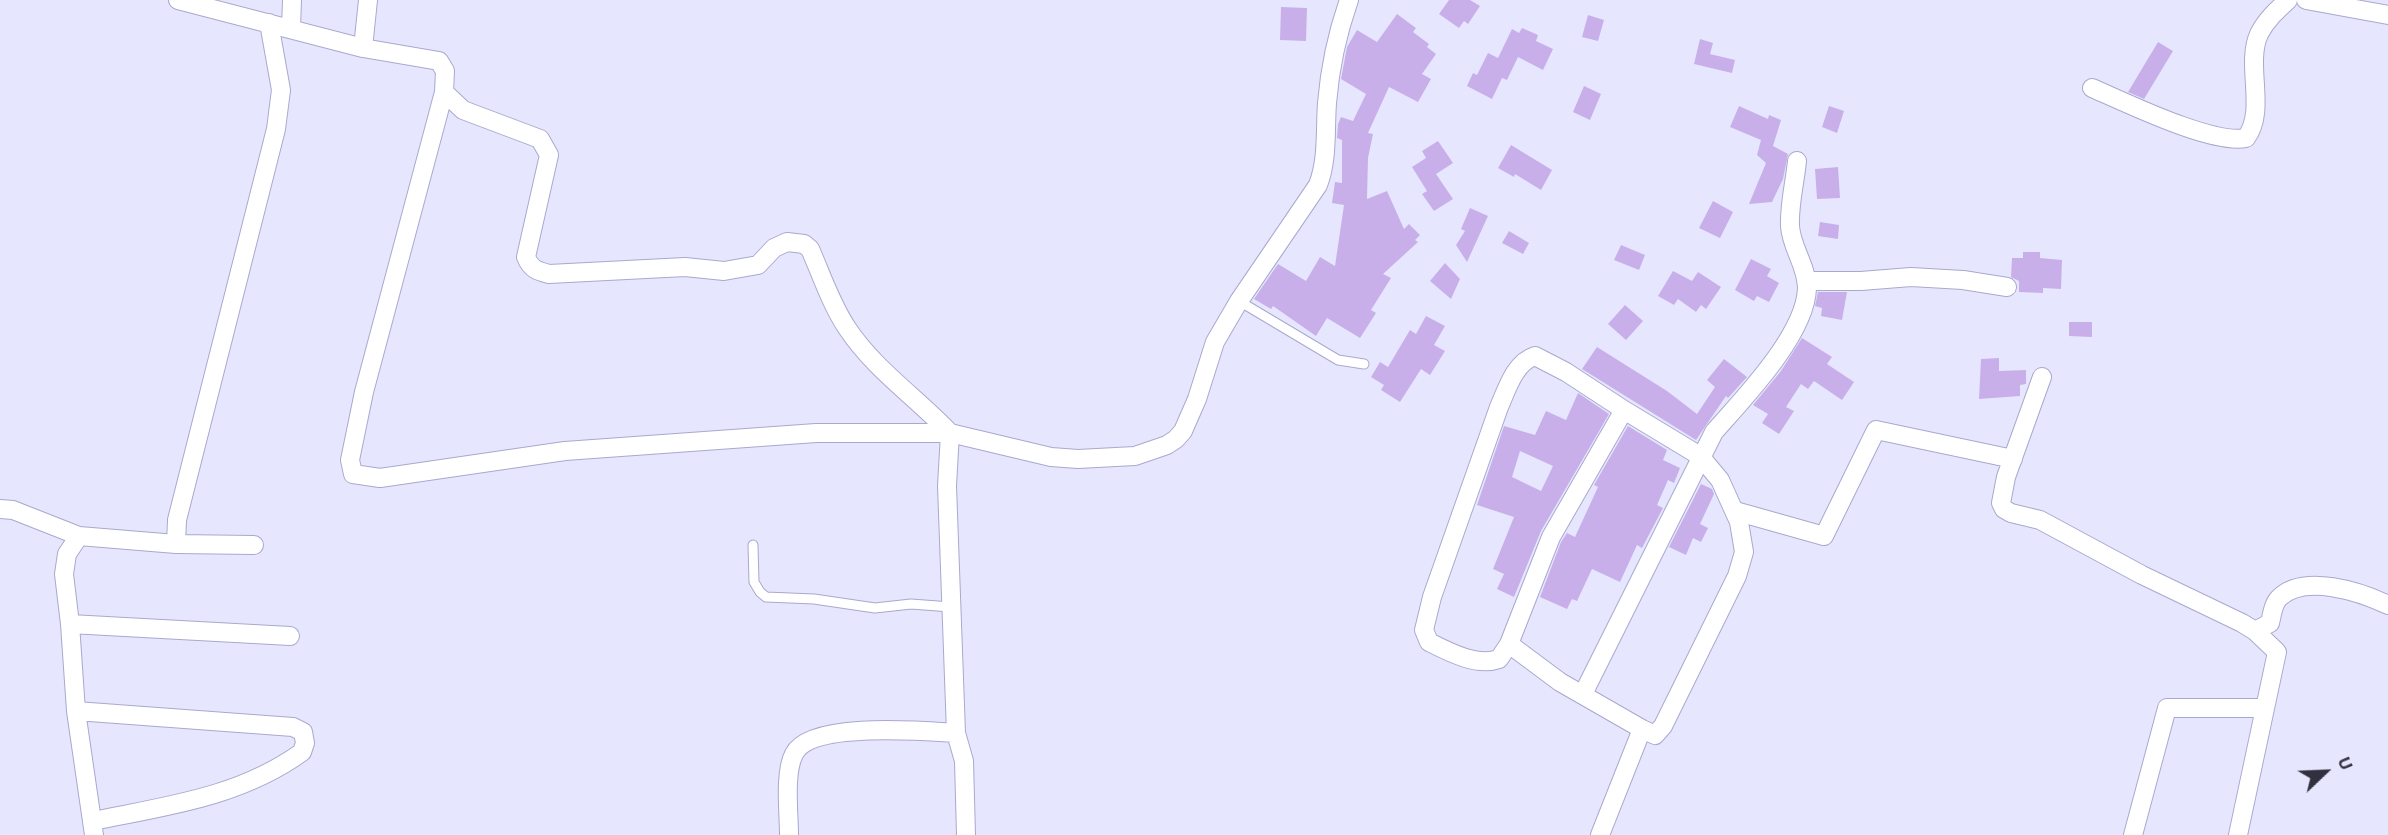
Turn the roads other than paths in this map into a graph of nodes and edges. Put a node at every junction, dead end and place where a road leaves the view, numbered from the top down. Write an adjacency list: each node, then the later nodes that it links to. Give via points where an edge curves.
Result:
1 (178, 0): 8 (street)
2 (292, 0): 9 (street)
3 (368, 0): 10 (street)
4 (1349, 0): 16 (street, via 1330,66 1322,175)
5 (2288, 0): 11 (street, via 2258,36 2254,112 2246,138 2234,141 2185,126)
6 (2306, 0): 7 (street)
7 (2388, 15)
8 (269, 23): 9 (street); 26 (street, via 281,90 276,130 177,520)
9 (291, 28): 10 (street)
10 (363, 48): 12 (street, via 439,61 445,71)
11 (2092, 88)
12 (444, 92): 20 (street, via 463,110 540,139 545,146 549,155 526,257 536,270 549,274 685,267 724,271 758,265 780,244 804,244 849,331); 20 (street, via 364,392 350,460 353,474 380,478 565,451 816,433)
13 (1797, 161): 14 (street, via 1790,225)
14 (1806, 281): 15 (street, via 1911,277); 21 (street, via 1796,329)
15 (2007, 287)
16 (1239, 301): 17 (lane, via 1338,360); 20 (street, via 1215,342 1183,431 1167,445 1135,456 1078,459 1030,453)
17 (1364, 364)
18 (2042, 377): 22 (street)
19 (1624, 410): 21 (street); 34 (street, via 1551,537); 34 (street, via 1540,357 1525,360 1511,380 1424,629 1429,642 1475,660 1499,659)
20 (950, 433): 30 (street, via 947,486)
21 (1700, 456): 24 (street, via 1720,480); 35 (street)
22 (2013, 459): 24 (street, via 1876,430 1824,536); 32 (street, via 2002,492 2004,509 2040,520)
23 (0, 509): 25 (street)
24 (1735, 511): 38 (street, via 1744,552 1737,576 1663,726 1655,735)
25 (79, 536): 26 (street); 31 (street, via 67,554 64,573)
26 (176, 544): 27 (street)
27 (254, 545)
28 (753, 545): 30 (lane, via 754,582 766,597 814,598 875,608 911,604)
29 (2388, 605): 32 (street, via 2338,588 2297,589 2278,599 2270,623)
30 (953, 607): 39 (street)
31 (70, 624): 33 (street); 37 (street)
32 (2255, 631): 36 (street, via 2277,652)
33 (290, 636)
34 (1509, 644): 35 (street)
35 (1583, 694): 38 (street)
36 (2265, 708): 44 (street, via 2167,708); 45 (street)
37 (76, 711): 40 (street); 40 (street, via 293,727 303,732 305,743 302,752 277,771 218,795)
38 (1642, 729): 43 (street)
39 (956, 733): 41 (street, via 865,730 835,733 798,747 790,766); 42 (street, via 964,761)
40 (93, 828)
41 (789, 835)
42 (966, 835)
43 (1600, 835)
44 (2133, 835)
45 (2238, 835)

